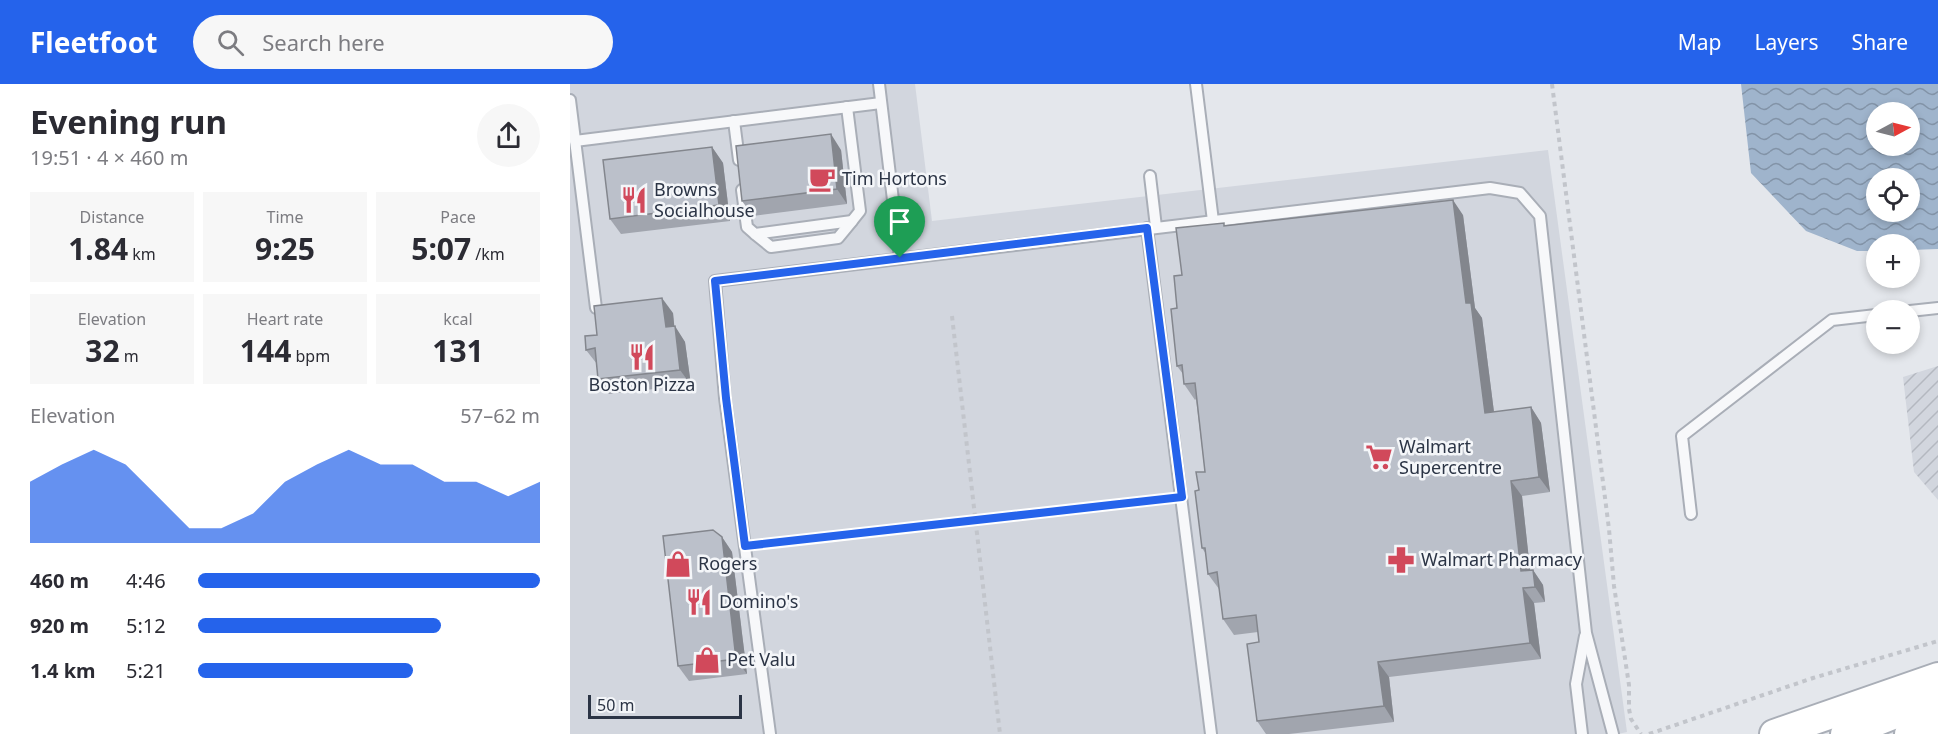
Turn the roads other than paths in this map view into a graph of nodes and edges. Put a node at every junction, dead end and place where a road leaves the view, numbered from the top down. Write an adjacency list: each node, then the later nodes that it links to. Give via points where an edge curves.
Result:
1 (879, 84): 4 (lane)
2 (1196, 84): 11 (lane)
3 (570, 100): 7 (lane)
4 (881, 103): 5 (lane); 13 (lane)
5 (847, 107): 6 (lane); 10 (lane, via 860,211 852,221 755,234 747,227)
6 (735, 121): 7 (lane); 8 (lane)
7 (575, 141): 15 (lane)
8 (740, 168)
9 (1150, 176): 12 (lane)
10 (741, 180)
11 (1213, 221): 12 (lane); 19 (lane, via 1490,188 1520,193 1540,216)
12 (1151, 228): 13 (lane); 24 (lane)
13 (900, 258): 23 (lane, via 715,281 726,398)
14 (1938, 308): 16 (lane)
15 (596, 309)
16 (1920, 310)
17 (1866, 316): 18 (lane, via 1832,320 1682,436)
18 (1691, 514)
19 (1586, 633): 25 (lane, via 1576,684); 26 (lane)
20 (1938, 677): 27 (main road)
21 (1938, 697): 28 (main road)
22 (1938, 723): 29 (main road)
23 (770, 734)
24 (1211, 734)
25 (1582, 734)
26 (1612, 734)
27 (1774, 734)
28 (1845, 734)
29 (1909, 734)

